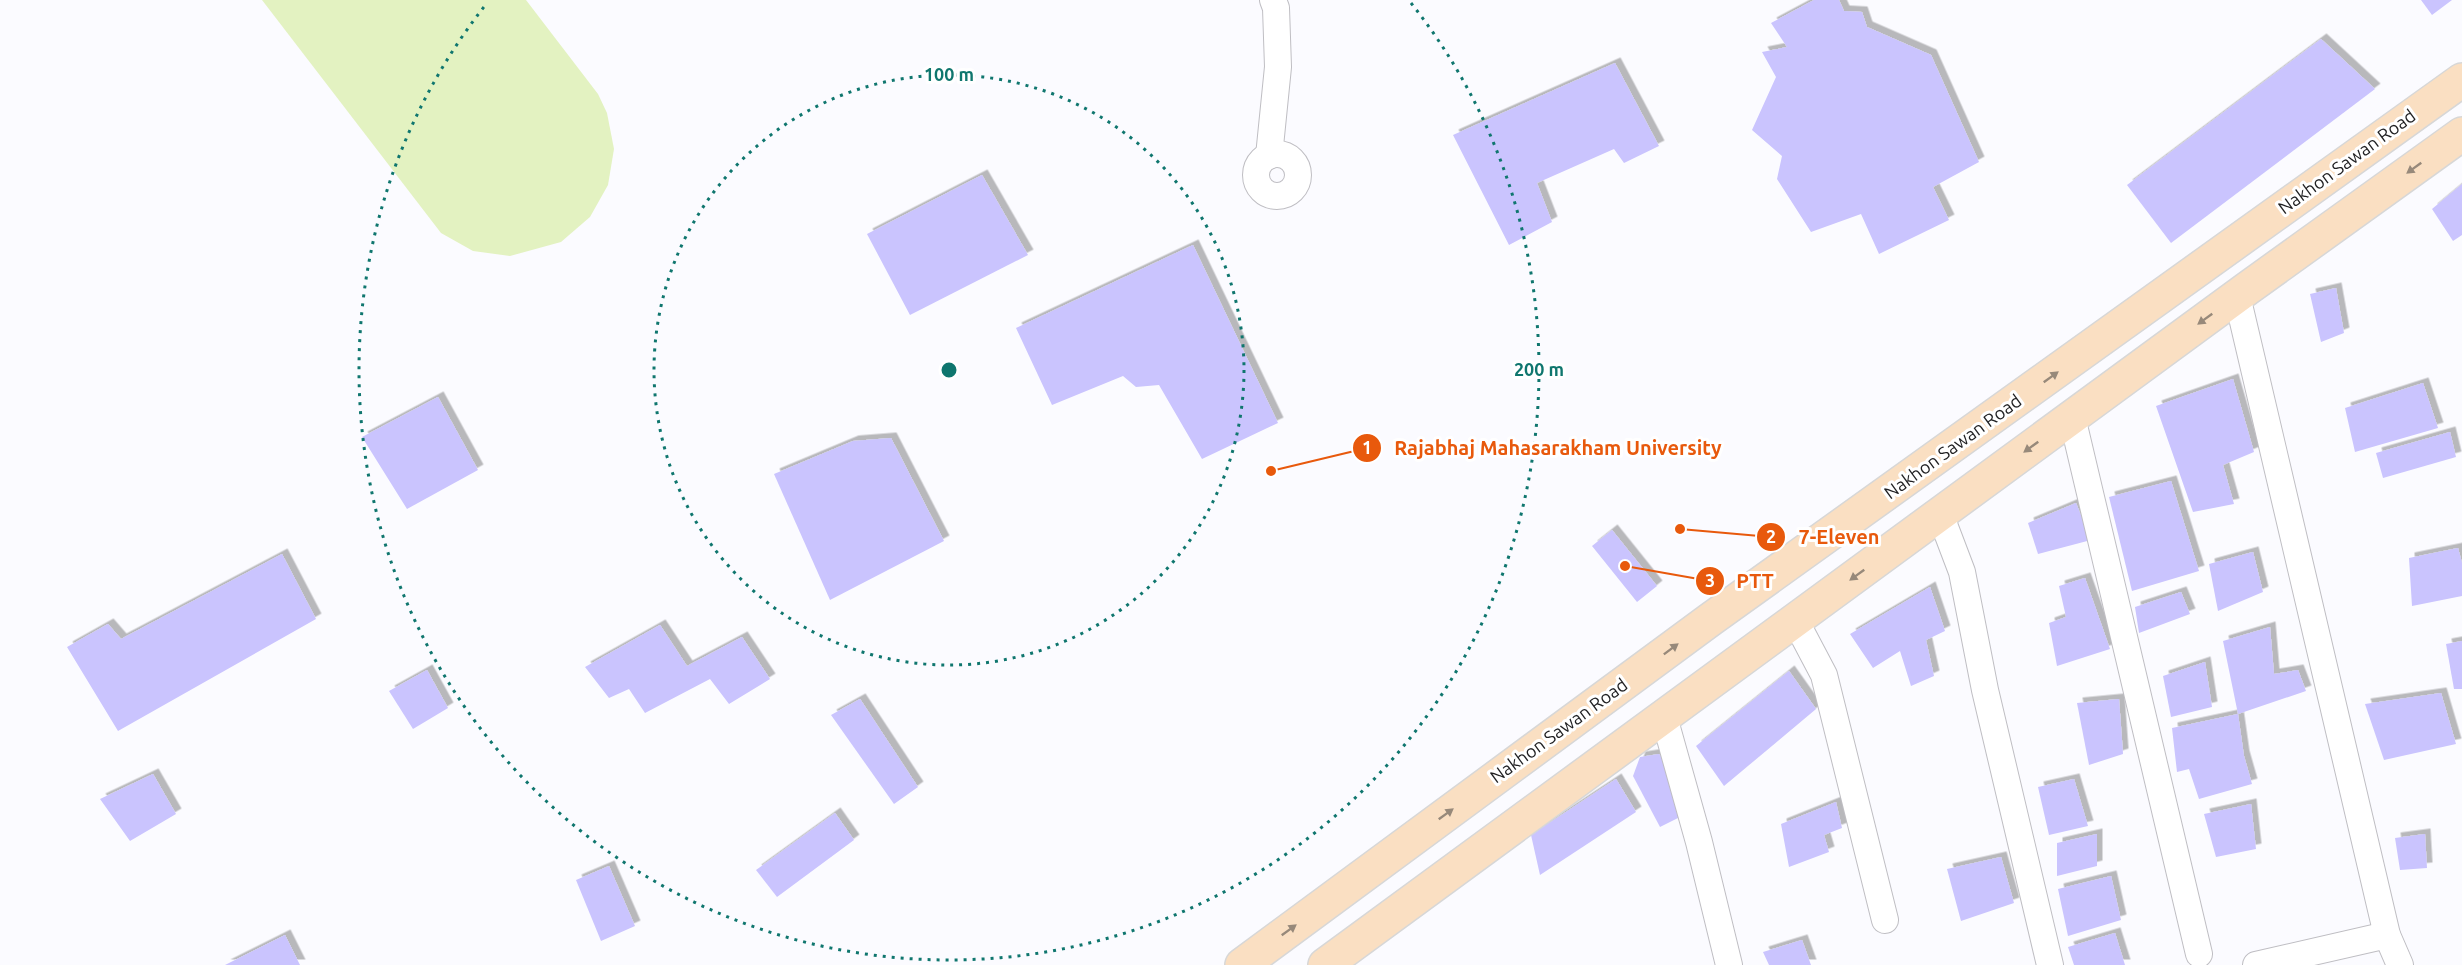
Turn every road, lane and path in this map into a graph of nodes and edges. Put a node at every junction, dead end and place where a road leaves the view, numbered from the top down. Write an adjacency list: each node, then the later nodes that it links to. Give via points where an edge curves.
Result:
1 (1276, 3): 4 (street, via 1278,67)
2 (2462, 80): 9 (main road, Nakhon Sawan Road, one-way to 2)
3 (2462, 134): 5 (main road, one-way to 5)
4 (1269, 156)
5 (2237, 296): 6 (main road, one-way to 6); 12 (street)
6 (2072, 417): 7 (main road, one-way to 7); 13 (street)
7 (1940, 514): 8 (main road, one-way to 8); 17 (street, via 1962,572 1985,690)
8 (1795, 620): 10 (main road); 11 (street, via 1824,675)
9 (1641, 672): 10 (main road); 14 (main road, Nakhon Sawan Road, one-way to 9)
10 (1664, 717): 15 (main road); 16 (street)
11 (1885, 921)
12 (2387, 935): 18 (street); 19 (street)
13 (2199, 954)
14 (1242, 965)
15 (1325, 965)
16 (1729, 965)
17 (2050, 965)
18 (2256, 965)
19 (2400, 965)

